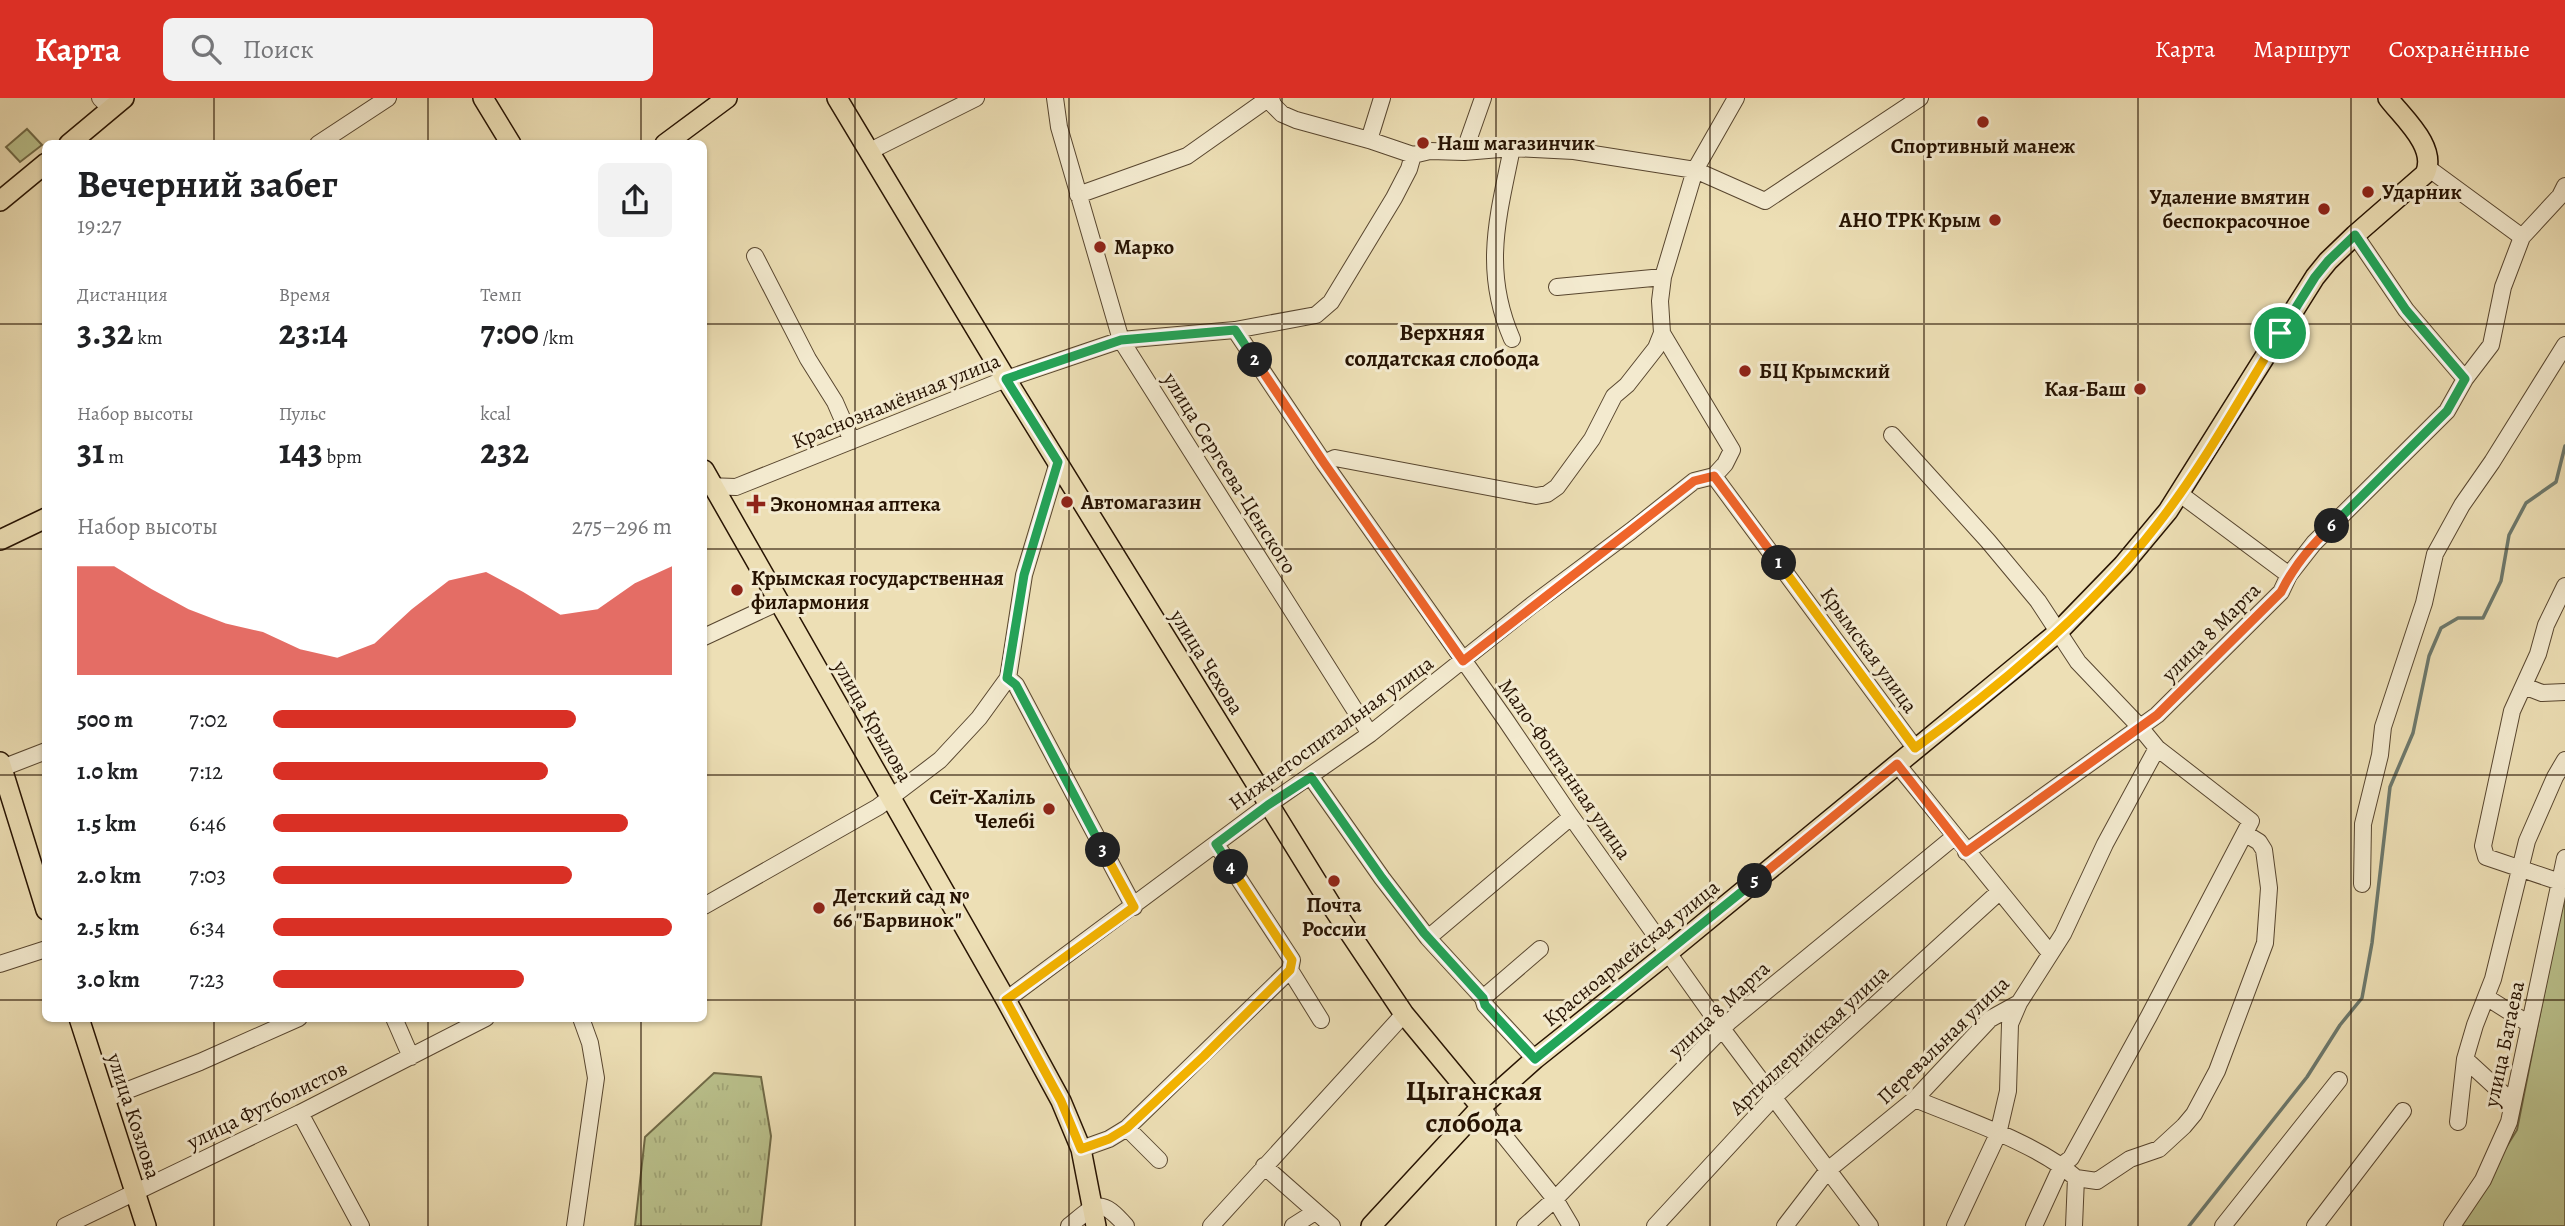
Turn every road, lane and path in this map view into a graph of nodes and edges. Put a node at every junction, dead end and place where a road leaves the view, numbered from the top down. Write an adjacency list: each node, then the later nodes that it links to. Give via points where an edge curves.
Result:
1 (388, 98): 15 (street)
2 (483, 98): 16 (main road)
3 (727, 98): 17 (main road)
4 (837, 98): 20 (main road, улица Чехова)
5 (976, 98): 20 (street)
6 (1055, 98): 27 (street, улица Сергеева-Ценского)
7 (1270, 98): 18 (street, via 1282,114 1296,120); 27 (street, via 1187,156)
8 (1382, 98): 18 (street)
9 (1483, 98): 21 (street)
10 (1736, 98): 25 (street)
11 (1920, 98): 25 (street, via 1765,201)
12 (2388, 98): 24 (main road, via 2423,144)
13 (112, 102): 14 (main road)
14 (73, 140)
15 (324, 140)
16 (509, 140)
17 (670, 140)
18 (1369, 140): 22 (street)
19 (1512, 148): 21 (street); 25 (street, via 1574,151); 36 (street, via 1495,231 1494,267 1503,319)
20 (870, 151): 39 (main road, улица Чехова)
21 (1464, 152): 22 (street)
22 (1413, 155): 34 (street, Краснознамённая улица, via 1404,179 1331,302 1316,315)
23 (42, 166): 28 (main road)
24 (2428, 168): 29 (main road, Красноармейская улица); 30 (street)
25 (1695, 170): 32 (street)
26 (2565, 186): 30 (street, улица 8 Марта)
27 (1078, 195): 37 (street, улица Сергеева-Ценского)
28 (0, 201)
29 (2355, 235): 40 (street, via 2406,310); 47 (main road, Красноармейская улица, via 2315,277)
30 (2522, 237): 40 (street, улица 8 Марта, via 2503,287 2491,345)
31 (755, 256): 42 (street)
32 (1662, 277): 33 (street); 35 (street)
33 (1557, 287)
34 (1235, 330): 37 (street, Краснознамённая улица); 44 (street, Мало-Фонтанная улица)
35 (1662, 333): 44 (street, via 1644,365 1614,396 1592,439 1547,494 1536,496 1335,458); 45 (street, via 1732,450)
36 (1512, 339)
37 (1121, 340): 39 (street, Краснознамённая улица); 60 (street, улица Сергеева-Ценского)
38 (2565, 345): 78 (street, via 2435,554 2424,603 2383,727 2363,824)
39 (1006, 379): 42 (street, Краснознамённая улица); 43 (main road, улица Чехова)
40 (2465, 379): 50 (street, улица 8 Марта, via 2447,411 2314,543)
41 (1892, 435): 53 (street, via 2029,589)
42 (852, 440): 46 (street, Краснознамённая улица, via 736,487)
43 (1058, 462): 56 (street, via 1024,575); 69 (main road, улица Чехова)
44 (1324, 463): 55 (street, Мало-Фонтанная улица)
45 (1714, 476): 55 (street, Нижнегоспитальная улица, via 1694,481); 61 (street, Крымская улица)
46 (707, 481): 52 (main road, улица Крылова)
47 (2180, 494): 50 (street); 53 (main road, Красноармейская улица, via 2139,547)
48 (42, 519): 49 (main road)
49 (0, 540)
50 (2289, 575): 59 (street, улица 8 Марта, via 2281,592 2157,715)
51 (2565, 586): 57 (street)
52 (779, 602): 54 (street); 68 (main road, улица Крылова)
53 (2057, 633): 59 (street, via 2078,663); 61 (main road, Красноармейская улица)
54 (707, 636)
55 (1463, 661): 60 (street, Нижнегоспитальная улица); 70 (street, Мало-Фонтанная улица)
56 (1007, 678): 68 (street, via 951,749); 82 (street, via 1016,685)
57 (2524, 686): 58 (street, via 2542,693); 76 (street, via 2512,711 2483,846 2486,857)
58 (2565, 692)
59 (2139, 726): 62 (street); 74 (street, улица 8 Марта)
60 (1370, 734): 67 (street, Нижнегоспитальная улица)
61 (1915, 748): 65 (main road, Красноармейская улица)
62 (2157, 748): 71 (street); 87 (street, Перевальная улица)
63 (42, 752): 66 (street)
64 (2565, 761): 76 (street, улица Батаева, via 2527,841)
65 (1897, 764): 72 (street); 86 (main road, Красноармейская улица)
66 (1, 765): 80 (main road)
67 (1311, 777): 69 (street, Нижнегоспитальная улица); 83 (street)
68 (890, 797): 81 (street); 92 (main road, улица Крылова)
69 (1268, 805): 73 (street, Нижнегоспитальная улица); 94 (main road, улица Чехова)
70 (1572, 817): 83 (street); 86 (street, Мало-Фонтанная улица)
71 (2249, 828): 119 (street, via 2071,1158); 122 (street, via 2263,850 2269,888 2265,943 2211,1084 2194,1114 2159,1149 2130,1159 2097,1181)
72 (1954, 837): 74 (street); 102 (street, улица 8 Марта)
73 (1216, 844): 82 (street, Нижнегоспитальная улица); 89 (street, via 1292,960)
74 (1966, 852): 79 (street)
75 (2565, 858): 77 (street, улица Батаева)
76 (2519, 869): 77 (street); 90 (street, улица Батаева)
77 (2560, 882): 101 (street, улица Батаева)
78 (2362, 884)
79 (1999, 892): 87 (street); 107 (street, Артиллерийская улица)
80 (42, 897)
81 (707, 903)
82 (1134, 907): 92 (street, Нижнегоспитальная улица)
83 (1428, 938): 91 (street)
84 (1540, 949): 91 (street)
85 (42, 950): 88 (street)
86 (1669, 952): 102 (street, Мало-Фонтанная улица); 104 (main road, Красноармейская улица)
87 (2050, 953): 93 (street, Перевальная улица)
88 (0, 964)
89 (1290, 970): 95 (street); 115 (street)
90 (2486, 997): 101 (street); 105 (street, улица Батаева)
91 (1483, 998): 104 (street)
92 (1006, 1000): 117 (main road, улица Крылова, via 1061,1101)
93 (2019, 1003): 109 (street, Перевальная улица, via 1990,1019); 116 (street, via 2010,1024 2007,1091)
94 (1404, 1014): 111 (main road, улица Чехова); 120 (street)
95 (1321, 1020)
96 (80, 1022): 108 (main road, улица Козлова)
97 (290, 1022): 108 (street)
98 (396, 1022): 103 (street)
99 (478, 1022): 103 (street, улица Футболистов)
100 (582, 1022): 130 (street, via 596,1078)
101 (2529, 1024): 110 (street, улица Батаева)
102 (1723, 1030): 107 (street, Мало-Фонтанная улица); 124 (street, улица 8 Марта)
103 (411, 1056): 113 (street, улица Футболистов)
104 (1535, 1059): 111 (main road, Красноармейская улица)
105 (2465, 1059): 110 (street); 114 (street, улица Батаева)
106 (2339, 1080): 145 (street)
107 (1774, 1097): 121 (street, Мало-Фонтанная улица); 139 (street, Артиллерийская улица)
108 (105, 1099): 123 (main road, улица Козлова)
109 (1915, 1099): 116 (street); 121 (street, Перевальная улица)
110 (2513, 1103): 147 (street, улица Батаева, via 2483,1180)
111 (1481, 1107): 124 (street, улица Чехова); 136 (main road, Красноармейская улица)
112 (2403, 1111): 146 (street)
113 (300, 1113): 123 (street, улица Футболистов); 129 (street)
114 (2458, 1122)
115 (1127, 1128): 117 (street); 118 (street)
116 (1998, 1133): 119 (street); 142 (street)
117 (1081, 1149): 126 (main road, улица Крылова)
118 (1159, 1160)
119 (2062, 1165): 122 (street); 143 (street)
120 (1264, 1166): 125 (street); 133 (street)
121 (1828, 1170): 140 (street, Перевальная улица); 141 (street, Мало-Фонтанная улица)
122 (2076, 1178): 144 (street)
123 (134, 1194): 127 (street, улица Футболистов); 128 (main road, улица Козлова)
124 (1555, 1199): 137 (street, улица 8 Марта); 138 (street, улица Чехова)
125 (1315, 1212): 134 (street); 135 (street)
126 (1094, 1217): 131 (street); 132 (street, via 1107,1208)
127 (65, 1226)
128 (146, 1226)
129 (361, 1226)
130 (575, 1226)
131 (1069, 1226)
132 (1126, 1226)
133 (1211, 1226)
134 (1293, 1226)
135 (1332, 1226)
136 (1371, 1226)
137 (1525, 1226)
138 (1571, 1226)
139 (1655, 1226)
140 (1785, 1226)
141 (1870, 1226)
142 (1955, 1226)
143 (2034, 1226)
144 (2074, 1226)
145 (2223, 1226)
146 (2315, 1226)
147 (2452, 1226)

